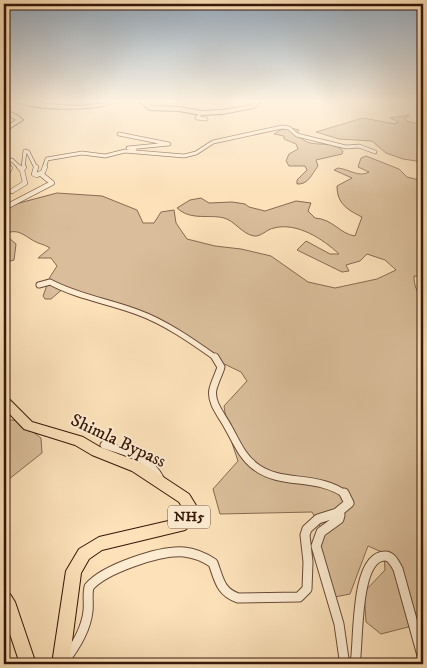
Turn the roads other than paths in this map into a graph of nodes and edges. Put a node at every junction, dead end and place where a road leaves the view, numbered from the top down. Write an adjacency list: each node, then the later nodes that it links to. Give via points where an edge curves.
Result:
1 (254, 133): 5 (street, via 213,142 188,155)
2 (295, 133): 4 (street)
3 (119, 134): 5 (street, via 169,143 128,148)
4 (375, 152)
5 (156, 155): 7 (street, via 125,151 105,156 88,153 55,156 45,161 45,170)
6 (22, 170): 7 (street, via 25,152 28,151 36,168 34,174); 8 (street, via 12,160 5,160 10,168); 9 (street, via 25,185)
7 (41, 174): 10 (street, via 52,183)
8 (4, 179)
9 (12, 191)
10 (4, 208)
11 (40, 285): 15 (street, via 50,282 69,292 138,312 165,325 216,358 221,367 213,400 242,454 264,472 326,484 345,493 349,504)
12 (4, 401): 14 (highway, Shimla Bypass / NH5, via 28,426 79,441)
13 (104, 445): 14 (street, via 141,459 157,471)
14 (162, 482): 19 (highway, Shimla Bypass / NH5, via 184,498 190,508 189,518 180,525 99,544 84,554 74,571)
15 (337, 513): 19 (street, via 308,527 305,534 307,589 299,597 229,596 220,585 213,563 189,553 166,555 99,577 89,587 86,622 80,638); 20 (street, via 339,518 317,536 316,546)
16 (4, 600): 18 (highway)
17 (423, 659): 21 (street, via 398,569 386,556 372,562 359,599)
18 (28, 664)
19 (61, 664)
20 (347, 664)
21 (355, 664)

